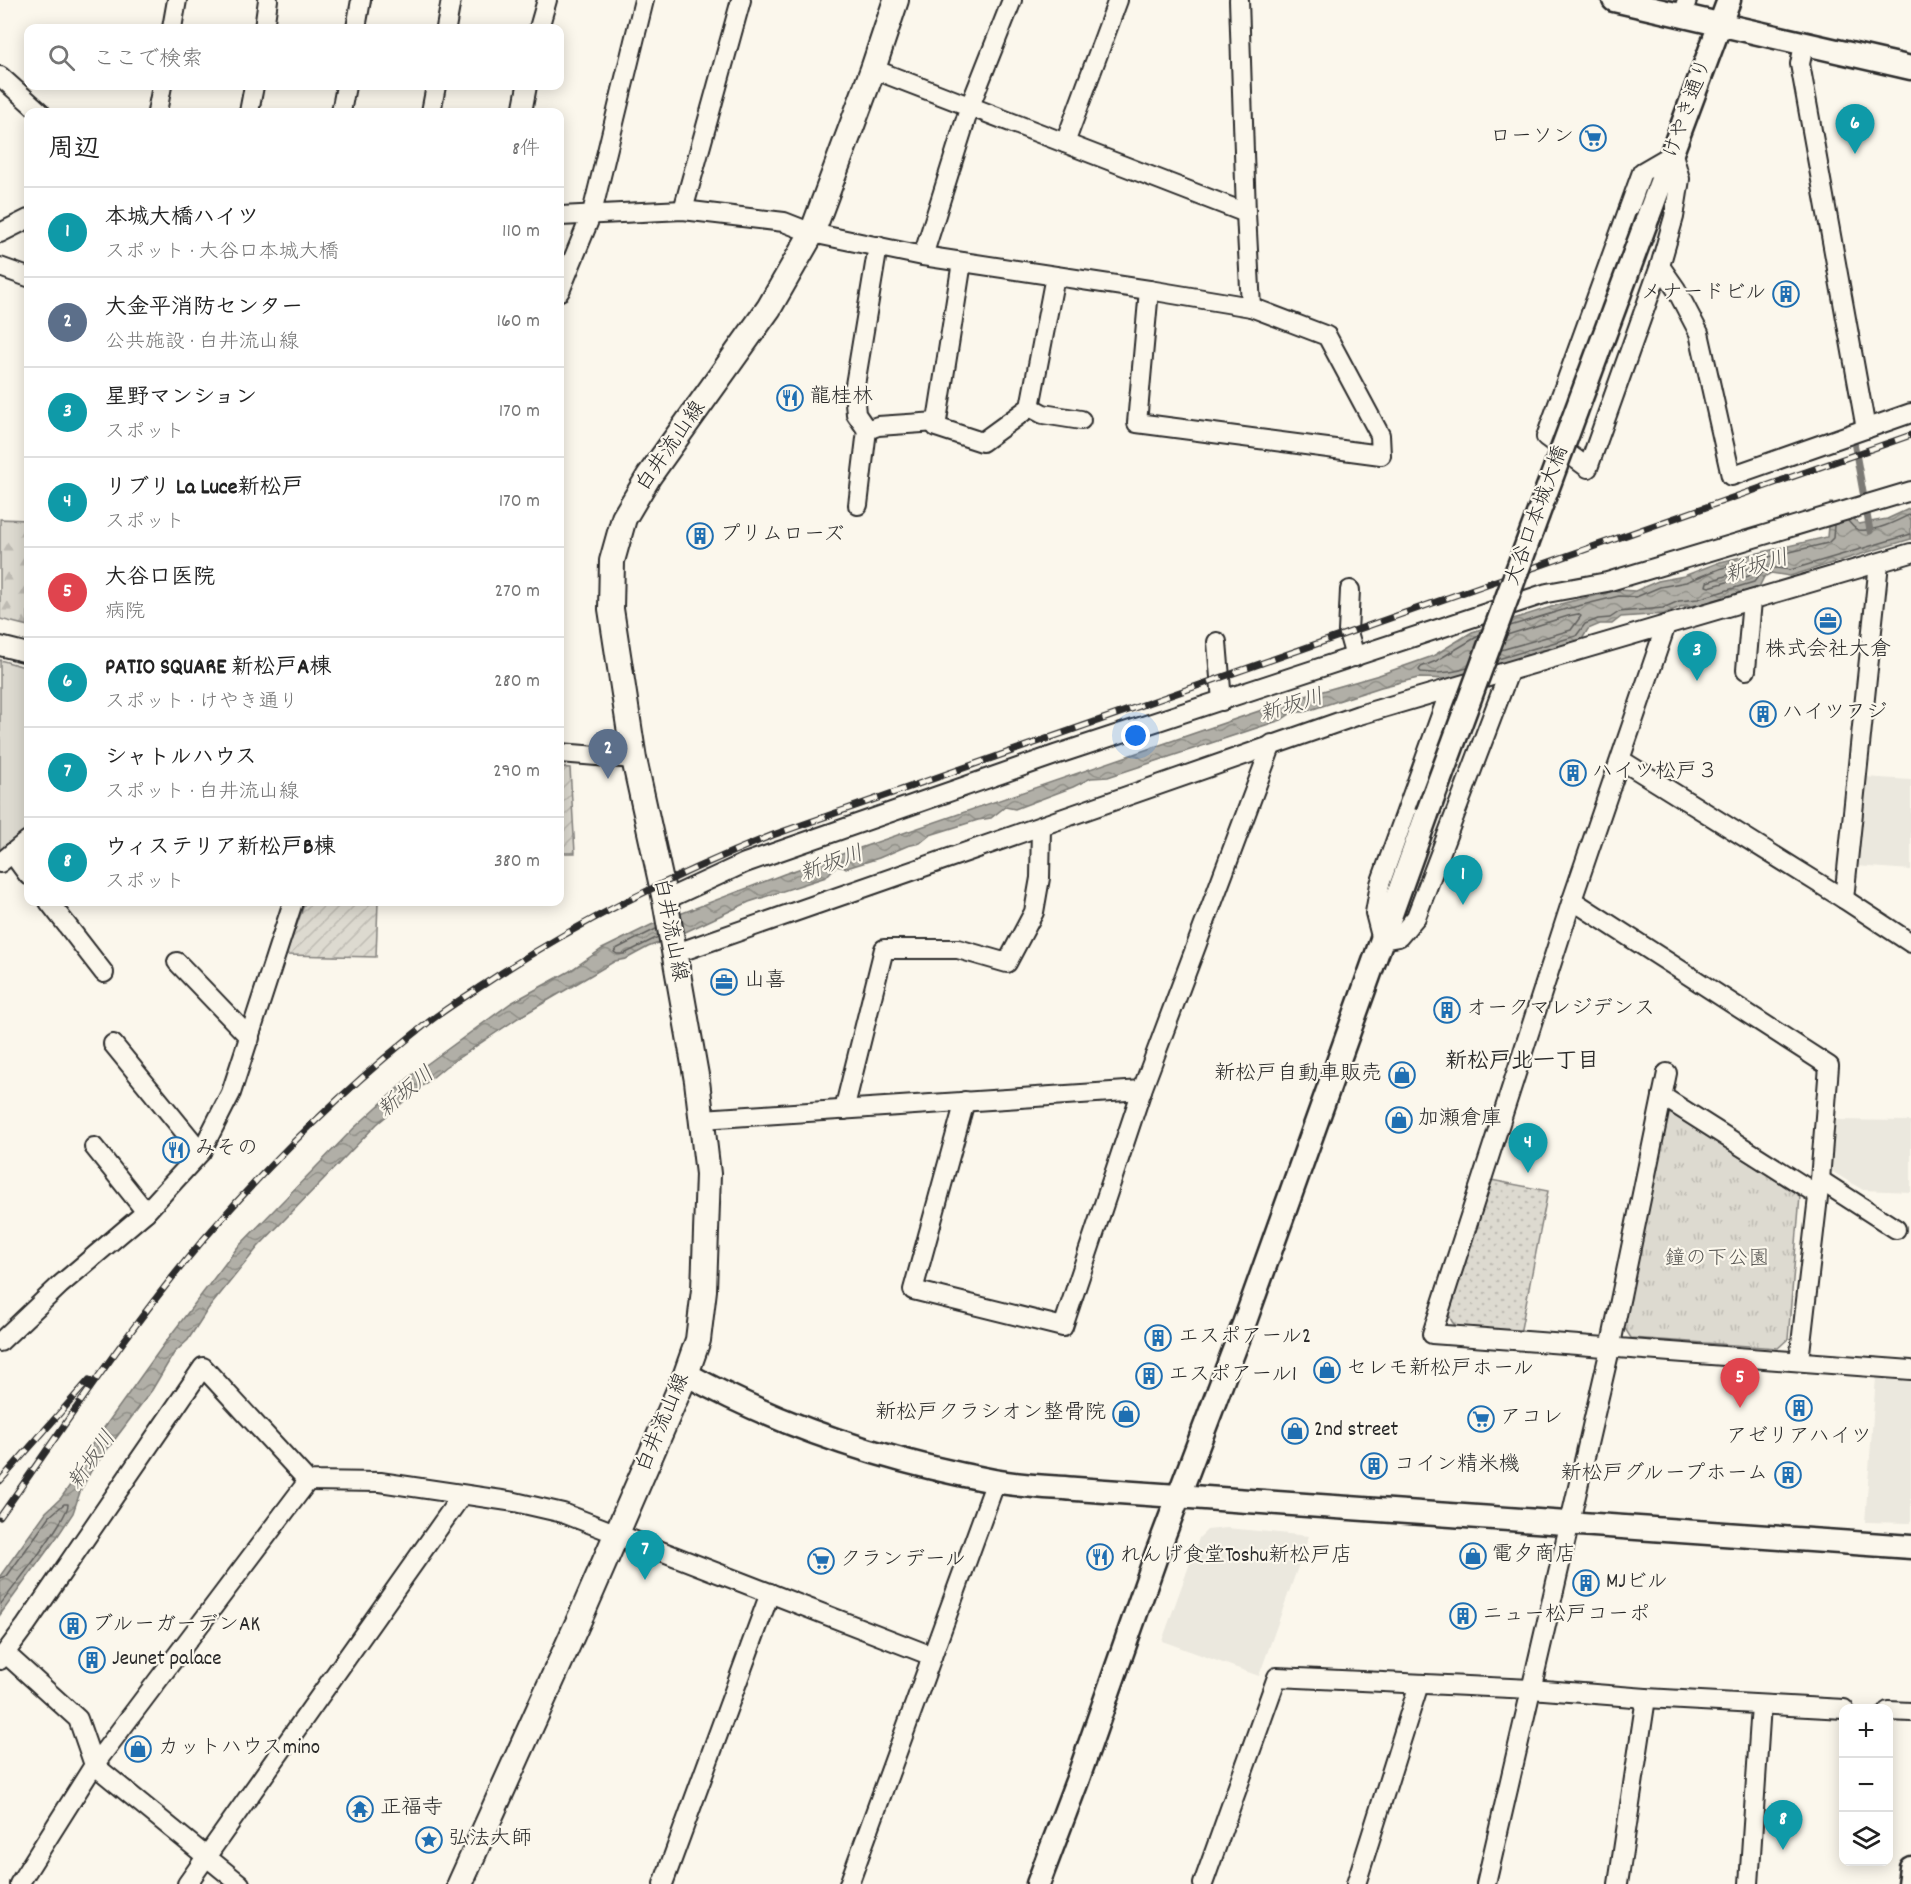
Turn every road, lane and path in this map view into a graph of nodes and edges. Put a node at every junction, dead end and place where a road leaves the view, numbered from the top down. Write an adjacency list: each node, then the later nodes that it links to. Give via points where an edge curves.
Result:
1 (177, 0): 15 (street)
2 (268, 0): 16 (street)
3 (361, 0): 17 (street)
4 (451, 0): 18 (street)
5 (547, 0): 19 (street)
6 (644, 0): 40 (street)
7 (741, 0): 39 (street)
8 (896, 0): 23 (main road, 白井流山線)
9 (1012, 0): 30 (street)
10 (1118, 0): 37 (street)
11 (1239, 0): 41 (street)
12 (1614, 0): 14 (street)
13 (1729, 0): 20 (street, けやき通り)
14 (1685, 8): 20 (street)
15 (173, 24)
16 (265, 24)
17 (357, 24)
18 (447, 24)
19 (540, 24)
20 (1719, 25): 21 (street); 38 (street, けやき通り)
21 (1804, 45): 22 (street); 61 (street, via 1800,64)
22 (1911, 68)
23 (873, 69): 30 (street); 45 (main road, 白井流山線)
24 (0, 76): 31 (street)
25 (161, 90): 32 (street)
26 (253, 90): 33 (street)
27 (345, 90): 34 (street)
28 (435, 90): 35 (street)
29 (526, 90): 36 (street)
30 (970, 106): 37 (street); 48 (street)
31 (36, 108)
32 (159, 108)
33 (250, 108)
34 (342, 108)
35 (432, 108)
36 (523, 108)
37 (1065, 143): 41 (street)
38 (1673, 154): 43 (street, けやき通り); 50 (street, via 1680,179); 50 (street, via 1642,172 1546,437 1588,468)
39 (683, 210): 40 (street); 45 (street, via 784,222)
40 (592, 213): 42 (street); 54 (street)
41 (1246, 213): 56 (street)
42 (564, 216)
43 (1648, 217): 91 (street, 大谷口本城大橋, bridge)
44 (24, 221): 46 (street)
45 (812, 232): 47 (street); 80 (main road, 白井流山線, via 770,308 649,476 624,518 612,561 611,609)
46 (0, 233)
47 (878, 246): 48 (street); 62 (street, via 854,391 856,414)
48 (923, 256): 49 (street)
49 (962, 262): 53 (street); 60 (street)
50 (1660, 266): 61 (street, via 1699,333 1731,477)
51 (0, 267): 52 (street)
52 (24, 276)
53 (1055, 276): 55 (street); 57 (street)
54 (564, 281)
55 (1149, 290): 56 (street); 56 (street, via 1137,423 1381,455 1380,435 1327,336)
56 (1251, 307)
57 (1030, 407): 59 (street, via 1043,414); 60 (street, via 982,442 945,431 936,427)
58 (1911, 413): 61 (street)
59 (1081, 420)
60 (937, 422): 62 (street)
61 (1866, 429)
62 (867, 430): 64 (street)
63 (1911, 491): 73 (street, via 1607,582 1547,593)
64 (858, 505)
65 (1911, 553): 66 (street)
66 (1879, 563): 68 (street); 86 (street)
67 (1350, 590): 73 (street, via 1348,632)
68 (1752, 600): 69 (street); 74 (street)
69 (1666, 625): 75 (street); 81 (street)
70 (1217, 642): 77 (street)
71 (0, 646): 72 (street)
72 (24, 652)
73 (1355, 657): 77 (street)
74 (1746, 670)
75 (1509, 672): 76 (street); 91 (street, via 1416,916 1399,937)
76 (1450, 690): 78 (street); 91 (street, via 1380,884 1375,913)
77 (1222, 701): 88 (street, via 745,863)
78 (1272, 744): 82 (street); 99 (street)
79 (564, 753): 80 (street)
80 (634, 759): 88 (main road, 白井流山線)
81 (1621, 760): 86 (street); 87 (street)
82 (1041, 826): 93 (street); 102 (street, via 1040,878 1034,912 1007,963 958,949 884,949)
83 (24, 843): 84 (street)
84 (6, 858): 85 (street)
85 (24, 872)
86 (1844, 899): 92 (street)
87 (1572, 900): 106 (street, via 1829,1066); 110 (street, via 1432,1334)
88 (666, 903): 93 (main road, 白井流山線)
89 (52, 906): 95 (street)
90 (292, 906): 96 (street)
91 (1382, 940): 117 (street, 大谷口本城大橋)
92 (1911, 943)
93 (673, 950): 103 (main road, 白井流山線)
94 (177, 962): 96 (street)
95 (104, 973)
96 (250, 1038): 105 (street, via 231,1093)
97 (113, 1044): 105 (street)
98 (1667, 1072): 100 (street)
99 (1142, 1090): 101 (street); 101 (street, via 1063,1327 913,1290)
100 (1662, 1096): 106 (street); 110 (street)
101 (965, 1101): 102 (street)
102 (844, 1110): 103 (street)
103 (702, 1119): 113 (main road, 白井流山線, via 708,1174 704,1290 698,1340)
104 (94, 1147): 107 (street)
105 (201, 1152): 107 (street)
106 (1819, 1187): 108 (street); 111 (street)
107 (147, 1212): 109 (street)
108 (1896, 1229)
109 (0, 1342)
110 (1610, 1348): 111 (street); 118 (street)
111 (1799, 1361): 112 (street)
112 (1911, 1370)
113 (686, 1374): 115 (street, via 732,1400 801,1429 903,1461); 119 (main road, 白井流山線)
114 (308, 1481): 116 (street, via 380,1482); 122 (street, via 203,1367); 131 (street)
115 (996, 1481): 117 (street); 123 (street)
116 (462, 1495): 119 (street, via 563,1513); 132 (street)
117 (1179, 1496): 118 (street); 140 (street, 大谷口本城大橋)
118 (1569, 1524): 120 (street); 125 (street)
119 (615, 1535): 121 (street); 137 (main road, 白井流山線)
120 (1911, 1547)
121 (770, 1593): 123 (street); 138 (street)
122 (3, 1656): 131 (street, via 78,1719)
123 (932, 1656): 139 (street)
124 (1419, 1684): 125 (street); 141 (street, via 1277,1677); 142 (street)
125 (1531, 1689): 126 (street); 143 (street)
126 (1646, 1698): 127 (street); 144 (street)
127 (1761, 1705): 128 (street); 145 (street)
128 (1839, 1709)
129 (1893, 1711): 130 (street)
130 (1911, 1712)
131 (94, 1765): 132 (street); 134 (street)
132 (207, 1857): 135 (street); 136 (street)
133 (1911, 1868): 146 (street)
134 (19, 1884)
135 (187, 1884)
136 (240, 1884)
137 (460, 1884)
138 (663, 1884)
139 (849, 1884)
140 (1038, 1884)
141 (1203, 1884)
142 (1356, 1884)
143 (1486, 1884)
144 (1618, 1884)
145 (1749, 1884)
146 (1909, 1884)

